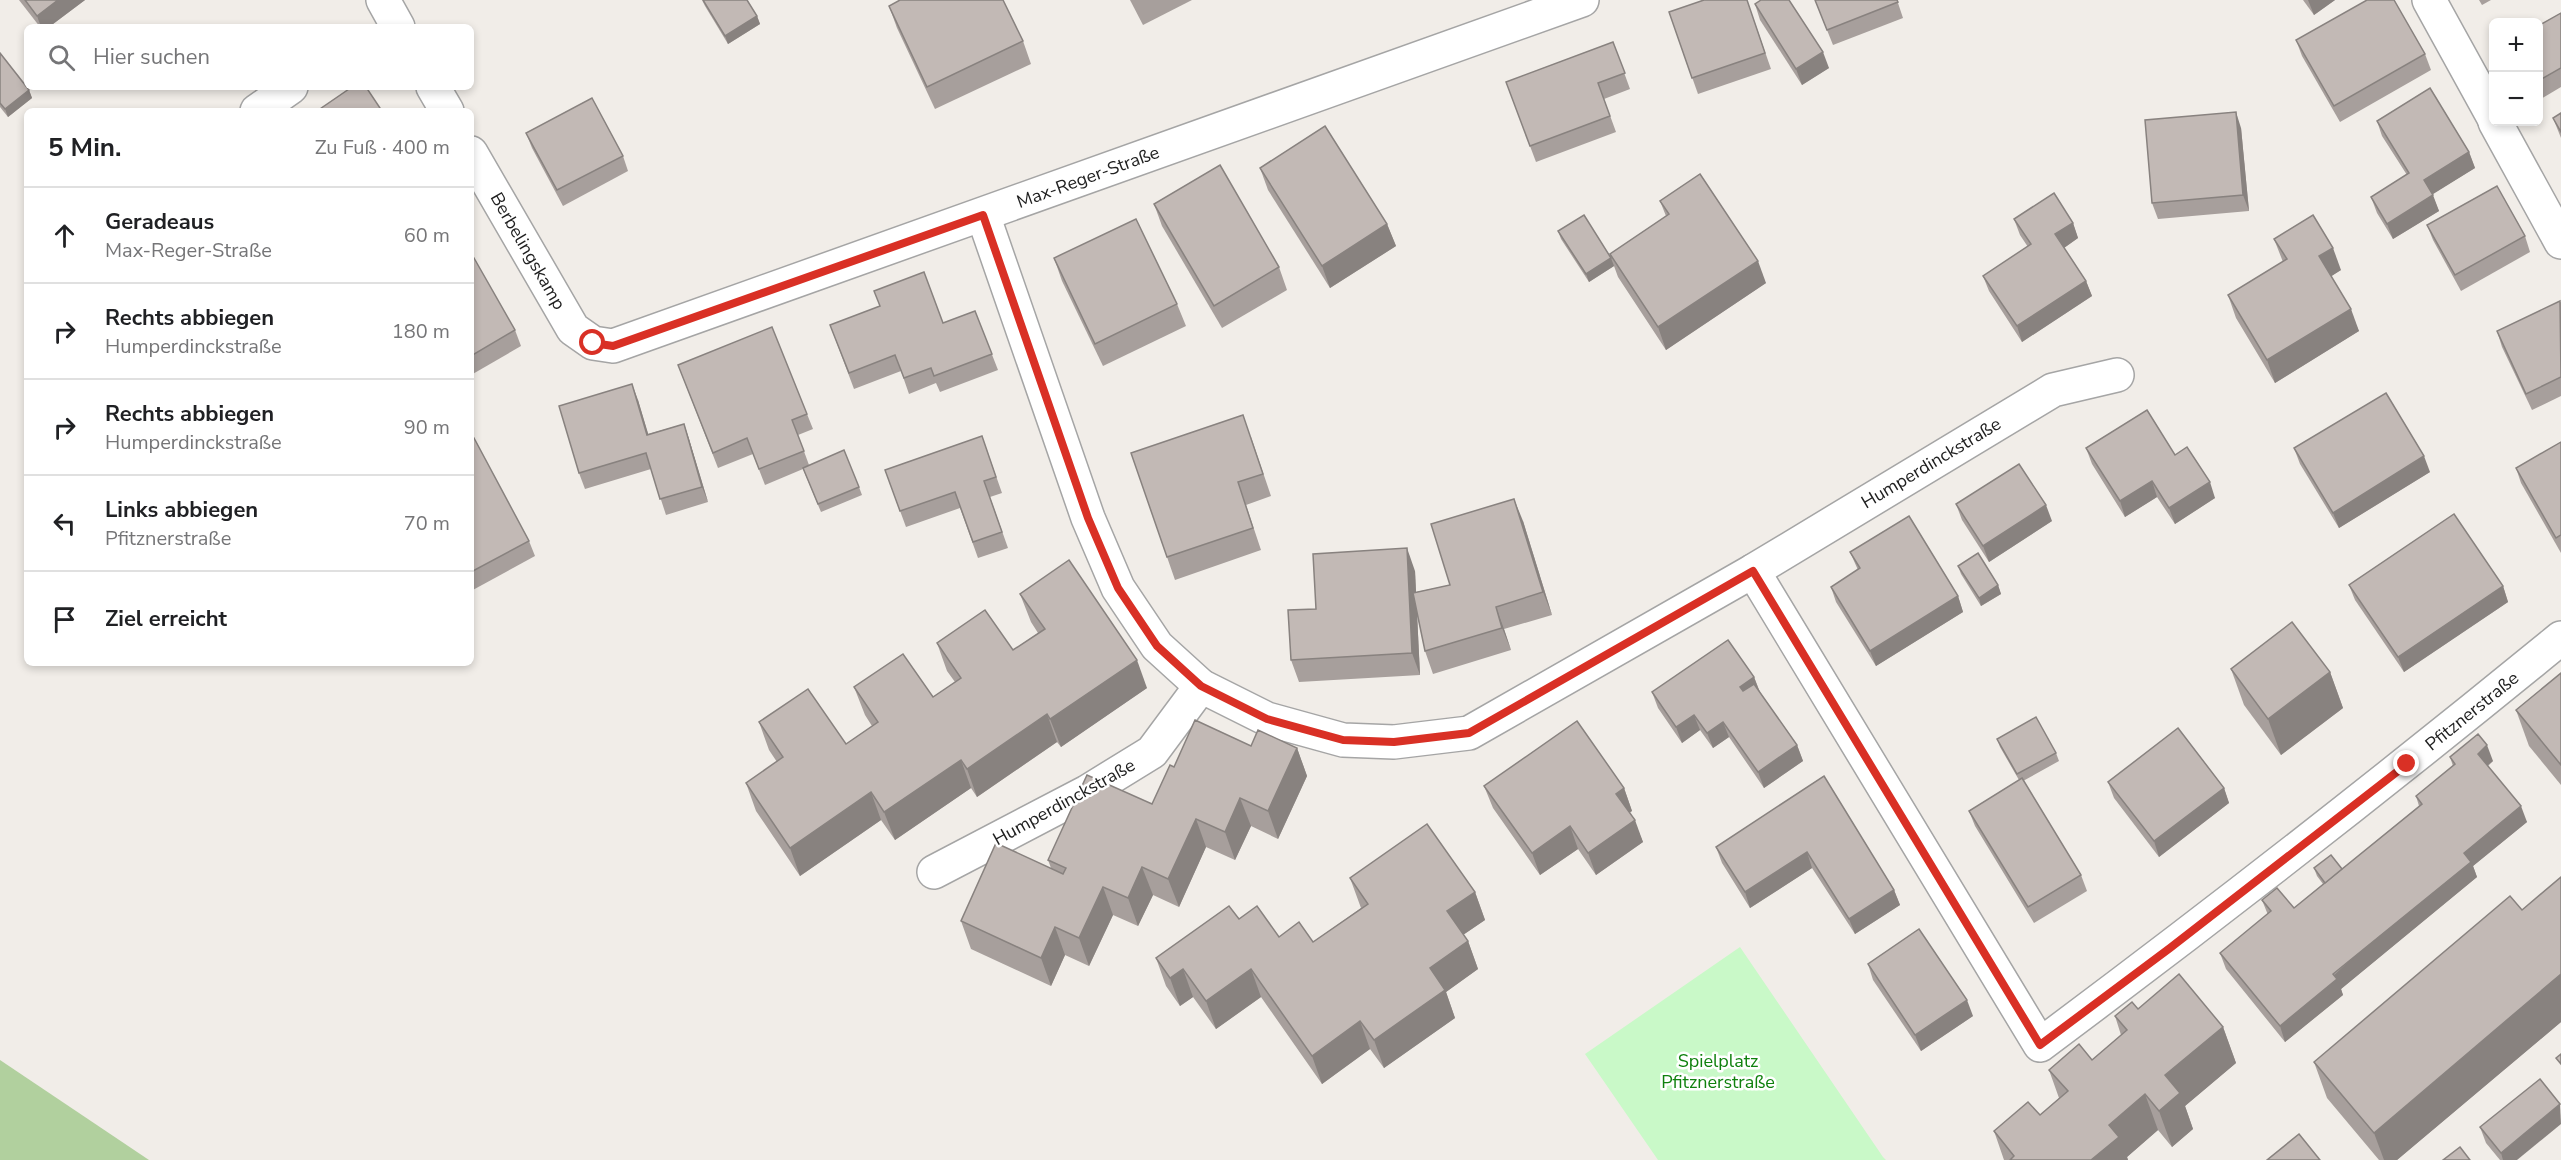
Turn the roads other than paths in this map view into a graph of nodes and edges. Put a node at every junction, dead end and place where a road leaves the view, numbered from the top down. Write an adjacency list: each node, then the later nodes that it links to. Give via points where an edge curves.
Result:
1 (1582, 0): 10 (street, Max-Reger-Straße)
2 (2429, 0): 7 (street)
3 (287, 90): 5 (street)
4 (435, 90): 6 (street)
5 (261, 108)
6 (445, 108)
7 (2489, 111)
8 (2497, 126): 11 (street)
9 (474, 158): 12 (street, Berbelingskamp, via 573,329)
10 (983, 215): 12 (street, Max-Reger-Straße, via 613,346); 16 (street, Humperdinckstraße, via 1088,518 1118,588 1157,646)
11 (2561, 242)
12 (593, 343)
13 (2117, 375): 14 (street, Humperdinckstraße, via 2053,390)
14 (1753, 571): 15 (street, Pfitznerstraße, via 2040,1045 2407,764); 16 (street, Humperdinckstraße, via 1469,733 1394,742 1343,740 1267,719)
15 (2561, 638)
16 (1201, 686): 17 (street, Humperdinckstraße, via 1152,752 1087,792)
17 (934, 872)

